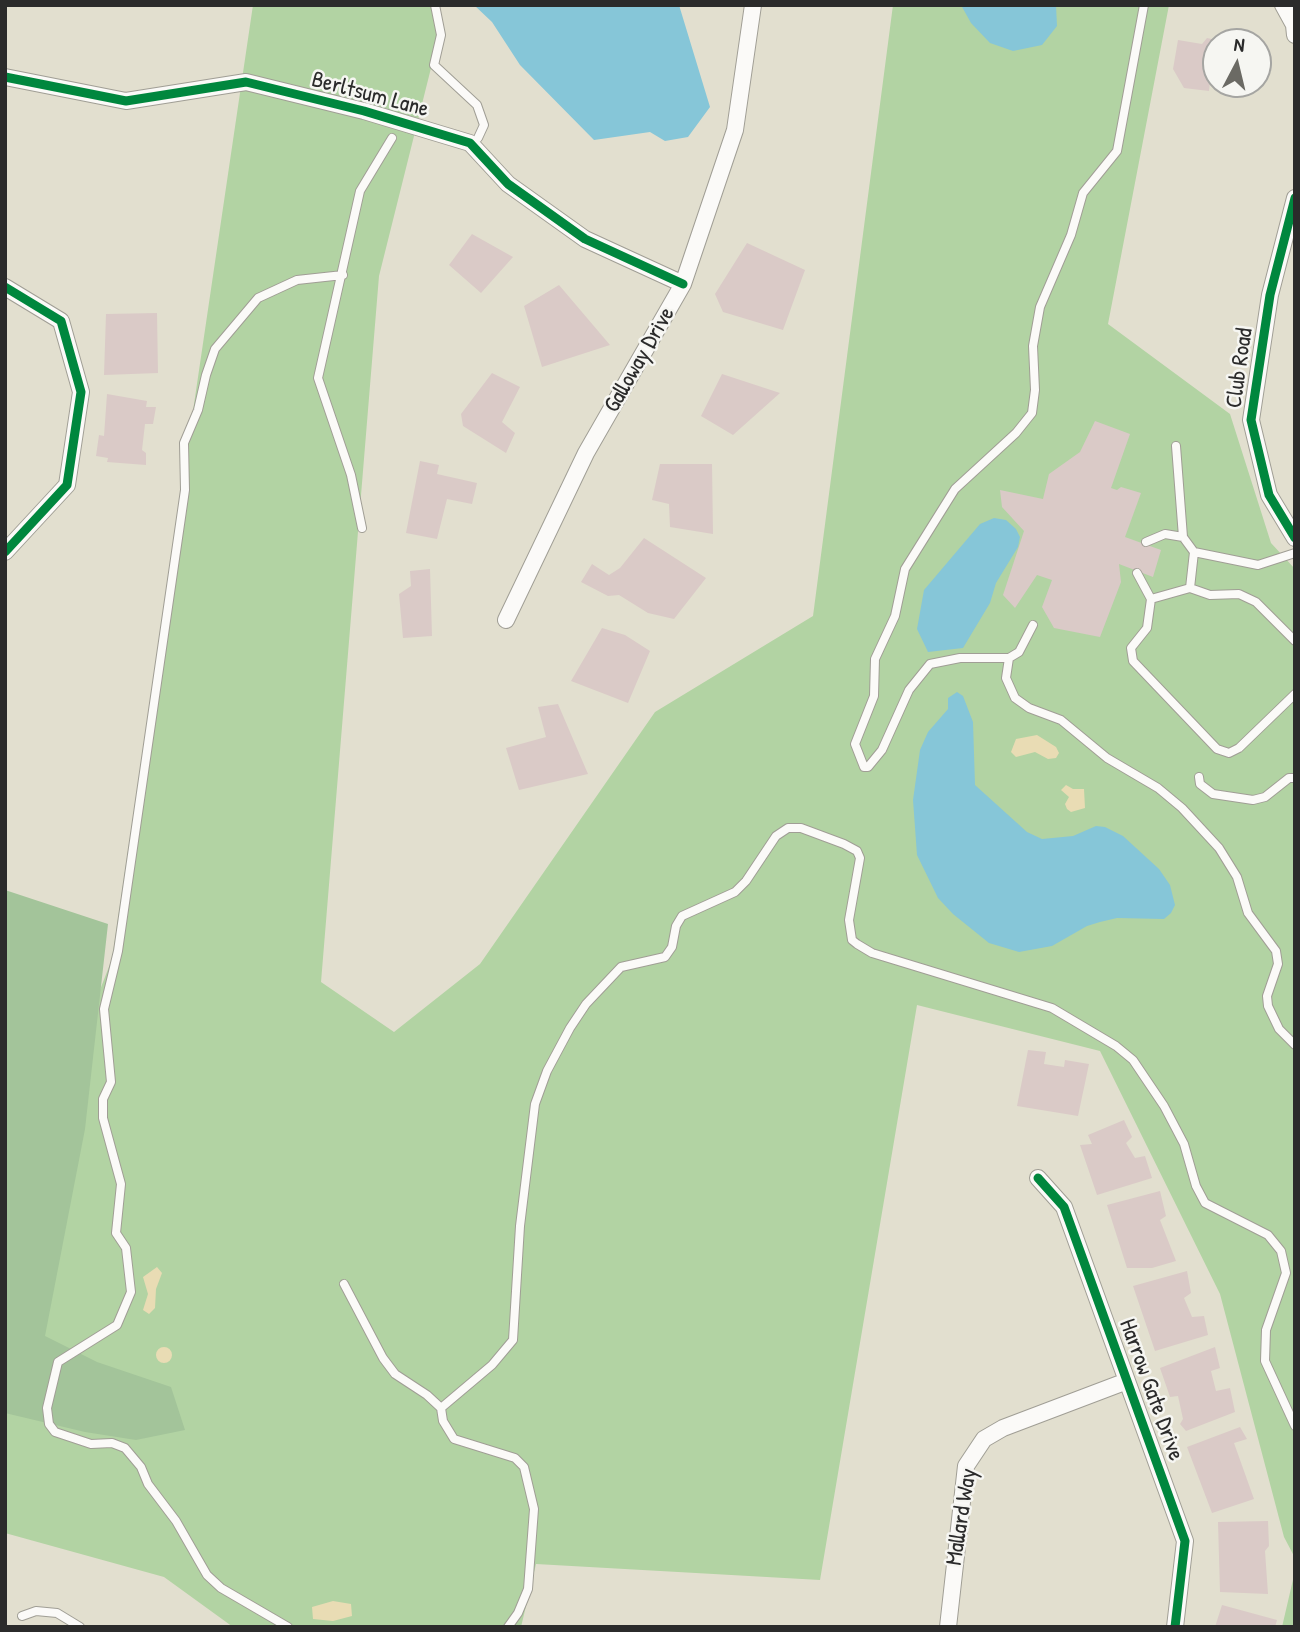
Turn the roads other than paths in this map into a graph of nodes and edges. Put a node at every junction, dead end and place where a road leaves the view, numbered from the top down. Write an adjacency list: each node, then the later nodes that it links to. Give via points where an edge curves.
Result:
1 (435, 5): 8 (lane, via 441,34 434,65 477,105 484,125)
2 (753, 5): 11 (street, Galloway Drive, via 735,130)
3 (1144, 5): 27 (lane, via 1117,151 1083,193 1071,235 1040,307 1033,346 1032,414 955,489 905,569 895,616 875,659 874,696 855,744 864,767 882,750 915,679 930,664 960,658)
4 (1283, 5): 5 (street)
5 (1295, 35)
6 (5, 78): 11 (street, Berltsum Lane, via 126,101 246,82 470,143 508,184 585,239)
7 (392, 138): 10 (lane, via 360,191)
8 (478, 138)
9 (1295, 198): 16 (street, Club Road, via 1270,295 1251,420 1269,495)
10 (343, 275): 14 (lane, via 318,378 351,475); 39 (lane, via 297,280 258,298 215,349 188,429 183,452 184,499 118,951 104,1009 111,1082 103,1100 103,1118 121,1184 117,1233 126,1248 131,1292 117,1325 58,1362 47,1408 48,1424 55,1432 78,1441 125,1448 141,1466 207,1575)
11 (683, 284): 24 (street, Galloway Drive, via 586,453)
12 (5, 287): 18 (street, via 61,321 81,393 67,485)
13 (1176, 446): 15 (lane)
14 (362, 528)
15 (1183, 537): 17 (lane, via 1165,534); 19 (lane)
16 (1295, 538)
17 (1146, 542)
18 (5, 552)
19 (1194, 552): 20 (lane, via 1258,565); 22 (lane)
20 (1295, 553)
21 (1137, 573): 23 (lane)
22 (1189, 588): 23 (lane); 26 (lane, via 1210,595 1239,594 1256,602)
23 (1151, 599): 28 (lane, via 1147,628 1131,648 1133,661 1217,750 1229,753 1239,748)
24 (506, 620)
25 (1032, 625): 27 (lane, via 1018,652)
26 (1295, 641)
27 (1009, 658): 31 (lane, via 1006,678 1015,698 1061,720 1107,758 1158,788 1219,848 1237,877 1248,913 1276,951 1278,964 1268,1006 1279,1029)
28 (1295, 694)
29 (1199, 777): 30 (lane, via 1200,784 1213,794 1253,800)
30 (1295, 778)
31 (1295, 1045)
32 (1038, 1178): 34 (street, Harrow Gate Drive, via 1064,1207)
33 (344, 1284): 35 (lane, via 367,1332 395,1374)
34 (1127, 1381): 41 (street, Mallard Way, via 984,1439 966,1466); 42 (street, Harrow Gate Drive, via 1185,1541)
35 (441, 1408): 36 (lane, via 492,1365 513,1340 520,1226 535,1104 570,1028 621,967 665,957 682,916 734,892 776,836 788,828 801,828 857,851 860,858 849,920 857,944 872,953 1052,1008 1133,1060 1184,1144 1205,1203 1256,1228 1282,1251 1286,1273 1266,1330 1265,1361); 40 (lane, via 454,1439 515,1458 524,1466 534,1509 527,1588)
36 (1295, 1426)
37 (22, 1616): 38 (lane, via 36,1611 57,1613)
38 (80, 1627)
39 (288, 1627)
40 (508, 1627)
41 (948, 1627)
42 (1175, 1627)

